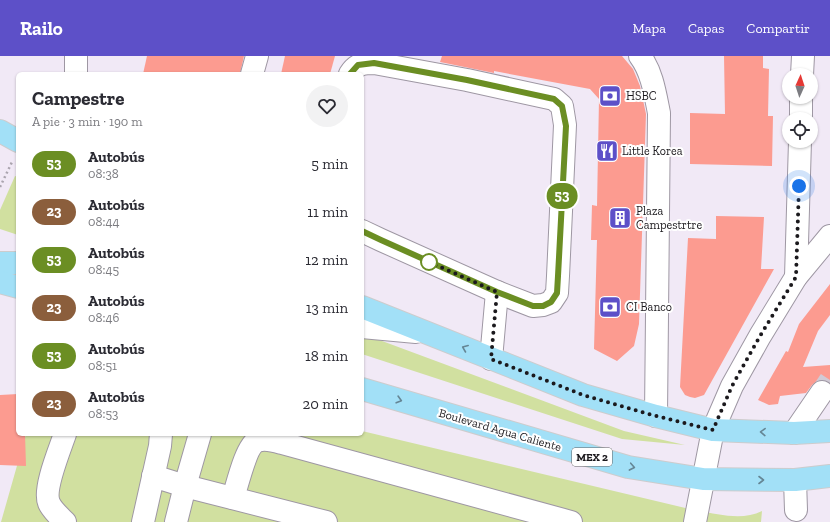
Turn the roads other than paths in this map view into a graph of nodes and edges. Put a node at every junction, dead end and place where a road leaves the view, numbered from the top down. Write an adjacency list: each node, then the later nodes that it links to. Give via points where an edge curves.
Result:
1 (76, 56): 6 (street)
2 (257, 56): 7 (street)
3 (640, 56): 26 (street, via 650,73 659,113)
4 (803, 56): 5 (street)
5 (802, 68)
6 (76, 72)
7 (253, 72)
8 (352, 72): 19 (street, via 358,65 374,63 515,90 554,99 562,106 566,126 557,293 551,302 543,306 533,306)
9 (0, 131): 10 (main road)
10 (16, 148)
11 (800, 148): 16 (street)
12 (364, 232): 19 (street)
13 (830, 236): 16 (street)
14 (0, 263): 15 (main road)
15 (16, 263)
16 (796, 277): 27 (street, via 732,386)
17 (0, 282): 18 (main road)
18 (16, 286)
19 (497, 292): 23 (street)
20 (364, 308): 22 (main road)
21 (364, 327): 22 (street)
22 (425, 332): 23 (main road, one-way to 22)
23 (491, 359): 26 (main road, via 583,395)
24 (364, 390): 35 (main road, Boulevard Agua Caliente / MEX 2, one-way to 35, via 628,467)
25 (822, 392): 29 (street)
26 (656, 416): 27 (main road)
27 (713, 430): 29 (main road, one-way to 27); 35 (street)
28 (830, 431): 29 (main road)
29 (794, 433)
30 (64, 436): 40 (street, via 48,492 48,502)
31 (161, 436): 33 (street)
32 (199, 436): 37 (street)
33 (153, 476): 37 (street); 41 (street)
34 (830, 476): 36 (main road, Boulevard Agua Caliente / MEX 2)
35 (703, 479): 36 (main road, Boulevard Agua Caliente / MEX 2, one-way to 36); 45 (street)
36 (795, 480): 39 (street)
37 (184, 486): 38 (street); 42 (street)
38 (233, 498): 43 (street); 44 (street, via 250,448 257,442 266,440)
39 (796, 510)
40 (64, 522)
41 (142, 522)
42 (176, 522)
43 (326, 522)
44 (571, 522)
45 (695, 522)

